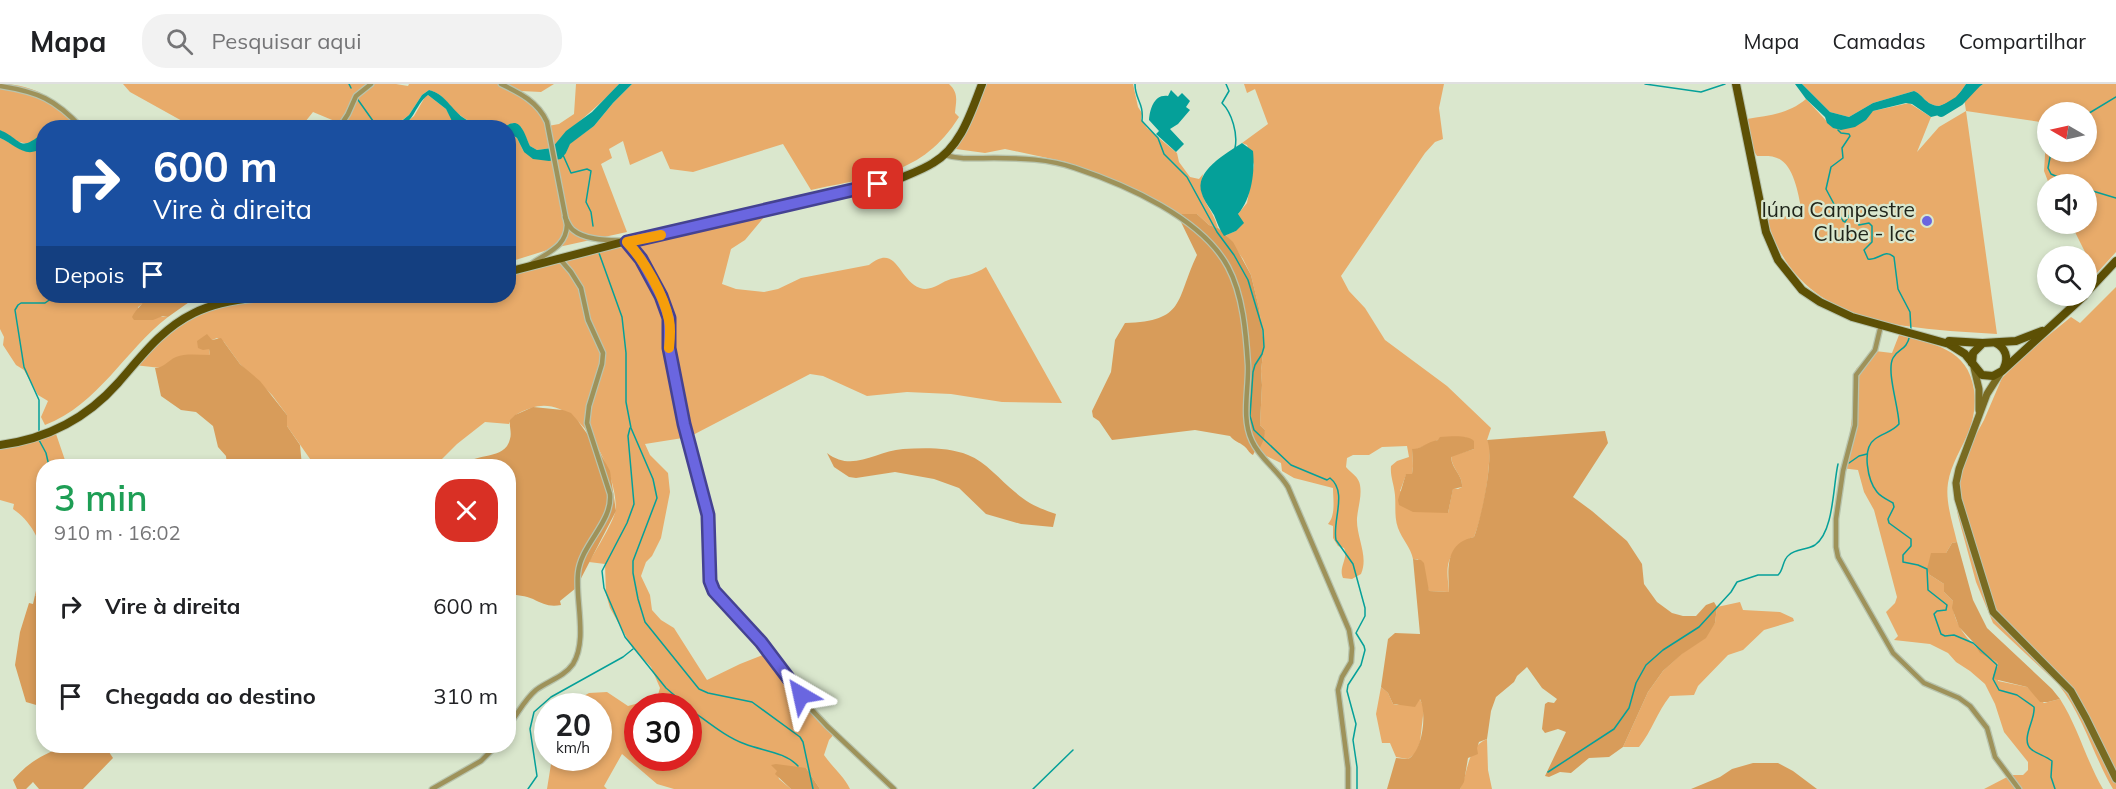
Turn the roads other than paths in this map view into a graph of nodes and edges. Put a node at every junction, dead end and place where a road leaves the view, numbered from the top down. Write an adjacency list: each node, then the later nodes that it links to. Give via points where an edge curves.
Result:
1 (371, 84): 7 (street, via 356,96)
2 (501, 84): 9 (street, via 529,99 544,115)
3 (982, 84): 8 (main road, via 967,123)
4 (1736, 84): 18 (main road, via 1767,232 1778,260 1802,290 1820,302)
5 (0, 86): 6 (street, via 50,99)
6 (73, 120)
7 (344, 120)
8 (944, 154): 10 (main road, via 935,163 898,180); 32 (street, via 962,159 1021,158 1074,167 1184,220 1216,249 1227,266 1242,315 1248,364 1248,432 1260,454 1288,487 1349,630 1351,662 1338,690)
9 (565, 217): 10 (street, via 576,232); 13 (street, via 565,239)
10 (627, 242): 11 (main road); 31 (street, via 641,259 669,318 669,348 684,424 708,515 714,591 761,642 812,710)
11 (560, 258): 13 (main road); 27 (street, via 581,288 588,320 603,353 587,423 610,494 610,506 580,564 580,640 575,661 564,674 534,692)
12 (2116, 261): 15 (main road)
13 (530, 265): 14 (main road)
14 (516, 269)
15 (2097, 281)
16 (224, 303): 26 (main road, via 183,318 146,349 91,410 26,441)
17 (2074, 306): 19 (main road)
18 (1881, 325): 20 (main road); 33 (street, via 1875,350 1856,375 1854,432 1836,519 1838,557 1893,653 1924,683 1970,706 1988,728 1995,757)
19 (2046, 330): 21 (main road, via 2016,342); 24 (main road)
20 (1941, 341): 22 (main road); 23 (main road, via 1958,349)
21 (1994, 342): 22 (main road); 24 (main road, via 2006,354)
22 (1983, 343): 23 (main road, via 1973,353)
23 (1973, 365): 24 (main road, via 1987,376); 25 (main road, via 1979,388)
24 (2003, 369): 25 (main road)
25 (1978, 418): 29 (main road, via 1956,483 1988,599 2000,621 2071,691)
26 (0, 445)
27 (516, 714)
28 (489, 753): 30 (street)
29 (2116, 779)
30 (432, 789)
31 (894, 789)
32 (1348, 789)
33 (2019, 789)

